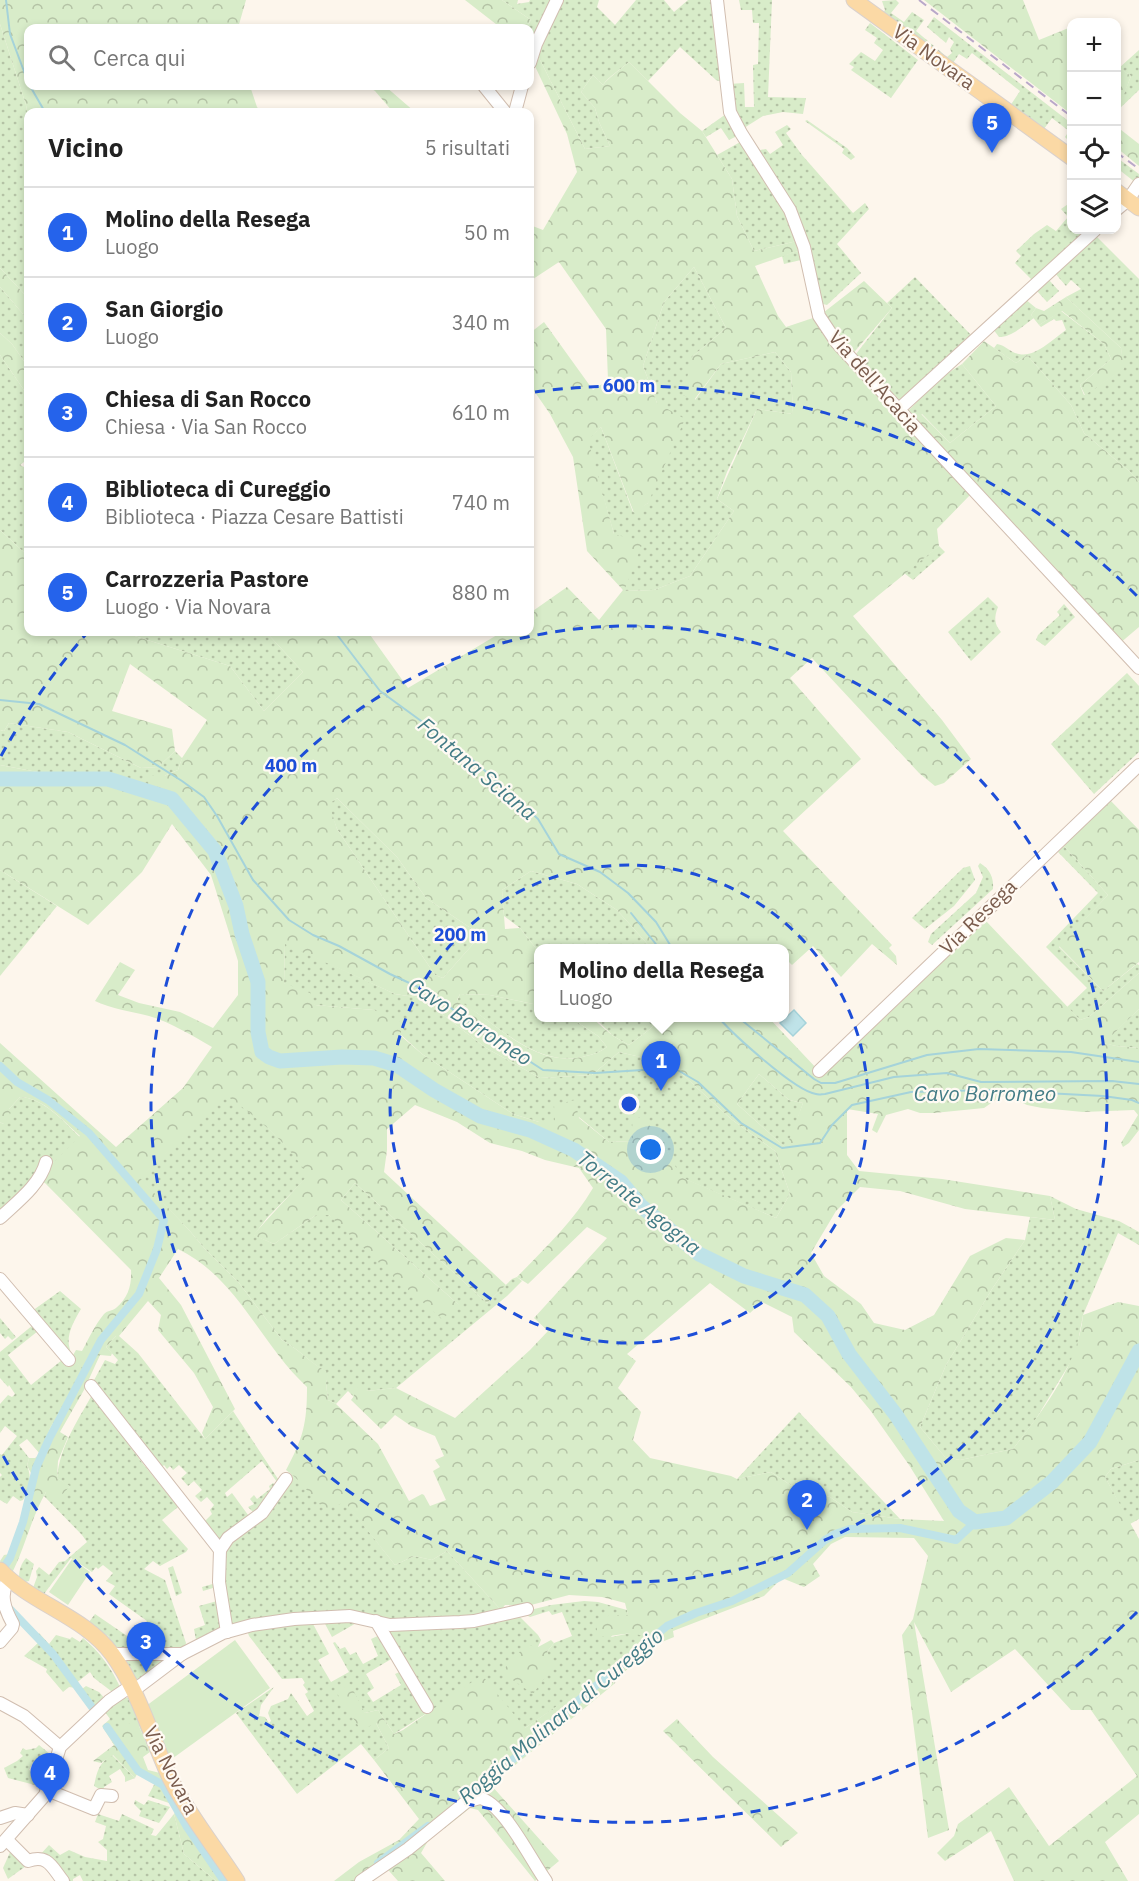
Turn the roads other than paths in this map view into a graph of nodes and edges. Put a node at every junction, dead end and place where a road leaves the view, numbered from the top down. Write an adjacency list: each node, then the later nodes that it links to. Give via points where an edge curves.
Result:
1 (557, 0): 4 (street)
2 (717, 0): 13 (street, Via dell'Acacia, via 730,112 790,210 804,247 819,316)
3 (854, 0): 9 (main road, Via Novara)
4 (534, 50)
5 (487, 90): 7 (street)
6 (521, 90): 8 (street)
7 (502, 108)
8 (516, 108)
9 (1067, 155)
10 (1139, 184): 11 (street)
11 (1125, 202)
12 (1091, 234): 13 (street)
13 (898, 410): 14 (street, Via dell'Acacia)
14 (1139, 668)
15 (1139, 765): 16 (street, Via Resega)
16 (819, 1071)
17 (46, 1162): 18 (street, via 30,1189)
18 (0, 1218)
19 (0, 1279): 20 (street)
20 (69, 1360)
21 (91, 1386): 23 (street)
22 (286, 1479): 23 (street, via 262,1513)
23 (220, 1550): 28 (street, via 219,1582)
24 (4, 1574): 25 (street); 30 (main road, Via Novara, via 88,1630)
25 (3, 1605): 29 (street, via 13,1624)
26 (527, 1609): 27 (street, via 474,1621 390,1625)
27 (376, 1622): 28 (street, via 350,1616 294,1619); 34 (street)
28 (227, 1632): 31 (street)
29 (0, 1642)
30 (112, 1654): 31 (street); 32 (main road, Via Novara)
31 (182, 1654): 32 (street)
32 (132, 1688): 35 (street); 42 (main road, Via Novara, via 178,1793)
33 (0, 1703): 35 (street, via 24,1716)
34 (427, 1707)
35 (60, 1747): 36 (street)
36 (46, 1792): 37 (street, via 94,1809 101,1795); 38 (street)
37 (112, 1796)
38 (28, 1815): 39 (street, via 15,1813); 40 (street)
39 (0, 1818)
40 (3, 1843): 41 (street, via 28,1861 47,1860)
41 (63, 1881)
42 (237, 1881)
43 (361, 1881): 44 (street, via 466,1802 480,1798 489,1802 523,1841)
44 (546, 1881)

